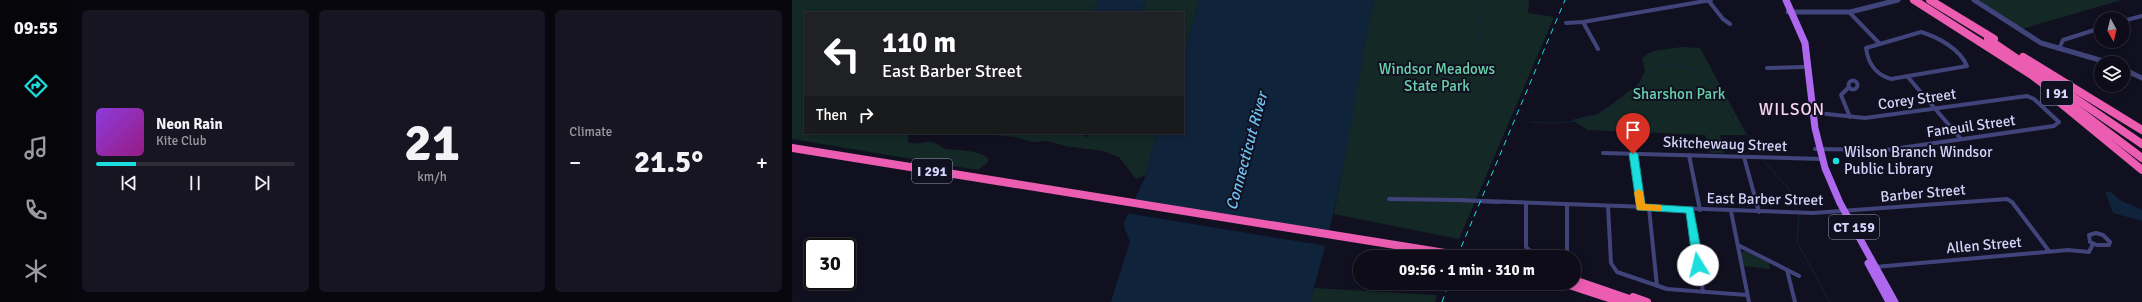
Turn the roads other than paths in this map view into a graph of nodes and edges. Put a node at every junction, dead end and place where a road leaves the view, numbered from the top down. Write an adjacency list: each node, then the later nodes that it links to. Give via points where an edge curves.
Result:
1 (1709, 0): 14 (street); 16 (street)
2 (1783, 0): 10 (main road, CT 159)
3 (1786, 0): 10 (main road, CT 159)
4 (1897, 0): 11 (street)
5 (1914, 0): 18 (highway, I 91)
6 (1921, 0): 41 (highway, via 2038,75)
7 (1924, 0): 38 (highway, via 2035,70)
8 (1930, 0): 23 (highway, I 91)
9 (1974, 0): 21 (street, via 2031,37)
10 (1790, 12): 11 (street); 22 (main road, CT 159, via 1804,40)
11 (1849, 12): 19 (street)
12 (2142, 16): 13 (street)
13 (2130, 19)
14 (1583, 22): 15 (street); 20 (street)
15 (1566, 23)
16 (1730, 24)
17 (2094, 30): 21 (street, via 2063,40)
18 (1969, 33): 47 (highway, I 91, via 2060,95); 49 (highway, via 2064,105)
19 (1879, 43): 28 (street, via 1869,46 1866,50 1876,72 1884,78 1891,79); 28 (street, via 1914,33 1928,34 1961,56 1967,63 1964,68)
20 (1598, 49)
21 (2058, 49): 24 (street)
22 (1804, 56): 25 (main road, CT 159); 32 (main road, CT 159)
23 (2020, 56): 35 (highway); 37 (highway, I 91)
24 (2094, 59)
25 (1803, 67): 26 (street); 32 (main road, CT 159)
26 (1767, 68)
27 (2130, 72): 29 (street)
28 (1907, 76): 31 (street)
29 (2142, 78)
30 (1849, 87): 33 (street, via 1841,95)
31 (1935, 108): 33 (street, Corey Street, via 1865,118); 34 (street, Corey Street, via 2030,96 2057,120); 36 (street)
32 (1810, 113): 33 (street, Corey Street); 40 (main road, CT 159)
33 (1850, 117)
34 (2058, 124): 36 (street, Faneuil Street)
35 (2142, 130)
36 (1961, 139): 40 (street, Faneuil Street, via 1880,151)
37 (2142, 139)
38 (2142, 144)
39 (792, 148): 50 (highway, I 291)
40 (1817, 149): 48 (main road, CT 159)
41 (2142, 152)
42 (792, 153): 50 (highway, I 291)
43 (1603, 153): 44 (street, Skitchewaug Street)
44 (1633, 154): 45 (street, Skitchewaug Street); 55 (street)
45 (1689, 155): 46 (street, Skitchewaug Street); 58 (street)
46 (1744, 157): 48 (street, Skitchewaug Street); 61 (street)
47 (2142, 158)
48 (1820, 159): 60 (main road, CT 159)
49 (2142, 170)
50 (1071, 197): 62 (highway, I 291)
51 (1389, 199): 52 (street, East Barber Street)
52 (1526, 203): 53 (street, East Barber Street); 67 (street, via 1525,244)
53 (1567, 204): 54 (street, East Barber Street); 68 (street)
54 (1608, 206): 55 (street, East Barber Street); 74 (street, via 1611,263 1614,269)
55 (1641, 207): 56 (street, East Barber Street)
56 (1649, 208): 57 (street, East Barber Street); 74 (street)
57 (1690, 209): 58 (street, East Barber Street); 78 (street)
58 (1700, 210): 59 (street, East Barber Street)
59 (1731, 211): 61 (street, East Barber Street); 64 (street)
60 (1842, 211): 61 (street, East Barber Street); 69 (street, Barber Street, via 2009,200); 70 (main road, CT 159)
61 (1760, 212)
62 (1356, 243): 65 (highway, I 291); 66 (highway, I 291, bridge)
63 (2093, 244): 69 (street, Allen Street, via 2089,252)
64 (1738, 245): 71 (street); 79 (street)
65 (1394, 250)
66 (1418, 250)
67 (1528, 250)
68 (1567, 250)
69 (2049, 251): 70 (street, Allen Street)
70 (1873, 267): 86 (main road, CT 159); 87 (main road, CT 159)
71 (1787, 270): 72 (street); 85 (street)
72 (1799, 276)
73 (1581, 282): 77 (highway)
74 (1657, 286): 78 (street)
75 (1581, 289): 81 (highway)
76 (1574, 290): 80 (highway)
77 (1604, 290): 82 (highway); 83 (highway)
78 (1703, 292): 79 (street)
79 (1747, 295): 84 (street)
80 (1605, 302)
81 (1621, 302)
82 (1638, 302)
83 (1647, 302)
84 (1749, 302)
85 (1795, 302)
86 (1889, 302)
87 (1895, 302)

